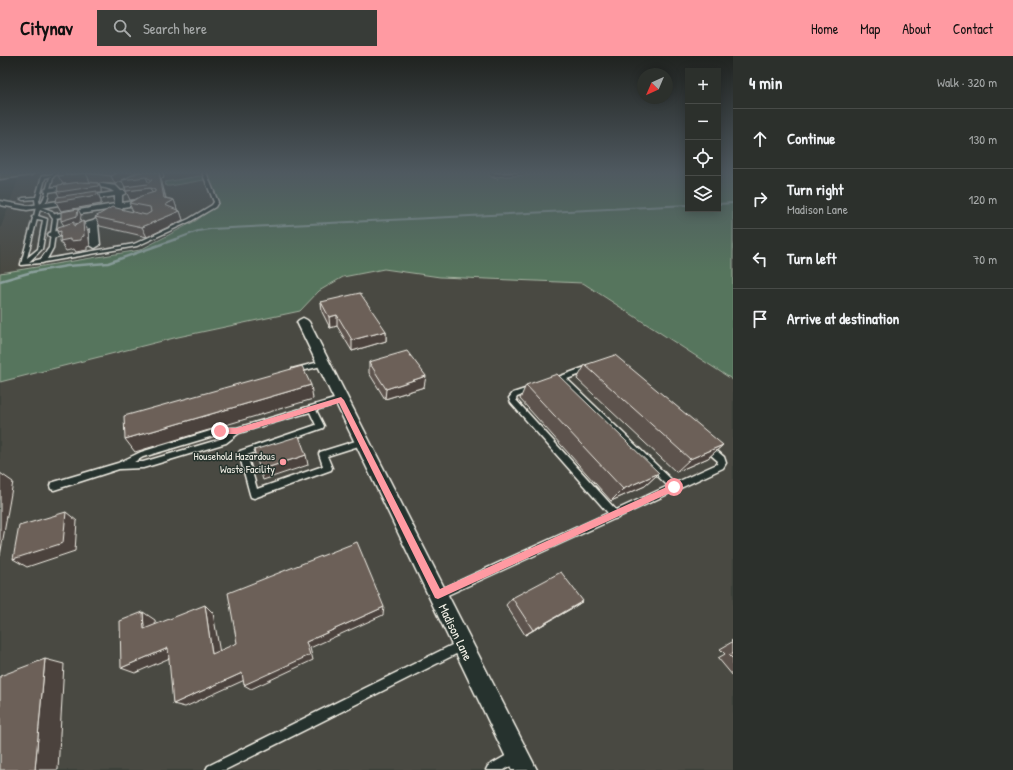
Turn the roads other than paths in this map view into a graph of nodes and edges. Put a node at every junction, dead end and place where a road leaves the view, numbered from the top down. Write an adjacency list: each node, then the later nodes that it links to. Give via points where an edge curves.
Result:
1 (13, 205): 7 (street)
2 (41, 205): 7 (lane)
3 (46, 205): 7 (street)
4 (118, 205): 8 (street)
5 (137, 205): 8 (street)
6 (214, 205): 14 (lane, via 190,220 135,245)
7 (38, 207): 9 (lane, via 52,212); 10 (lane)
8 (118, 211): 9 (street); 11 (street)
9 (55, 216): 12 (lane)
10 (34, 218): 15 (lane); 15 (lane, via 45,219 40,249)
11 (94, 224): 12 (street); 13 (street)
12 (52, 234): 14 (lane, via 51,248)
13 (95, 245)
14 (42, 262): 15 (lane)
15 (23, 264)
16 (303, 322): 17 (street, Madison Lane)
17 (323, 363): 19 (lane); 21 (street, Madison Lane)
18 (601, 364): 20 (lane)
19 (287, 373)
20 (562, 378): 26 (lane); 27 (lane, via 512,398)
21 (341, 400): 22 (lane); 23 (street, Madison Lane)
22 (312, 408): 23 (lane, via 320,426 243,453 254,494 328,468 322,454); 25 (lane, via 237,431 220,431 141,455 119,466)
23 (362, 442): 28 (street, Madison Lane)
24 (702, 443): 26 (lane, via 722,463)
25 (54, 486)
26 (674, 487): 27 (lane)
27 (615, 515): 28 (lane)
28 (438, 595): 29 (street, Madison Lane)
29 (462, 644): 30 (street, Madison Lane); 31 (lane)
30 (521, 762): 32 (lane)
31 (212, 770)
32 (492, 770)

